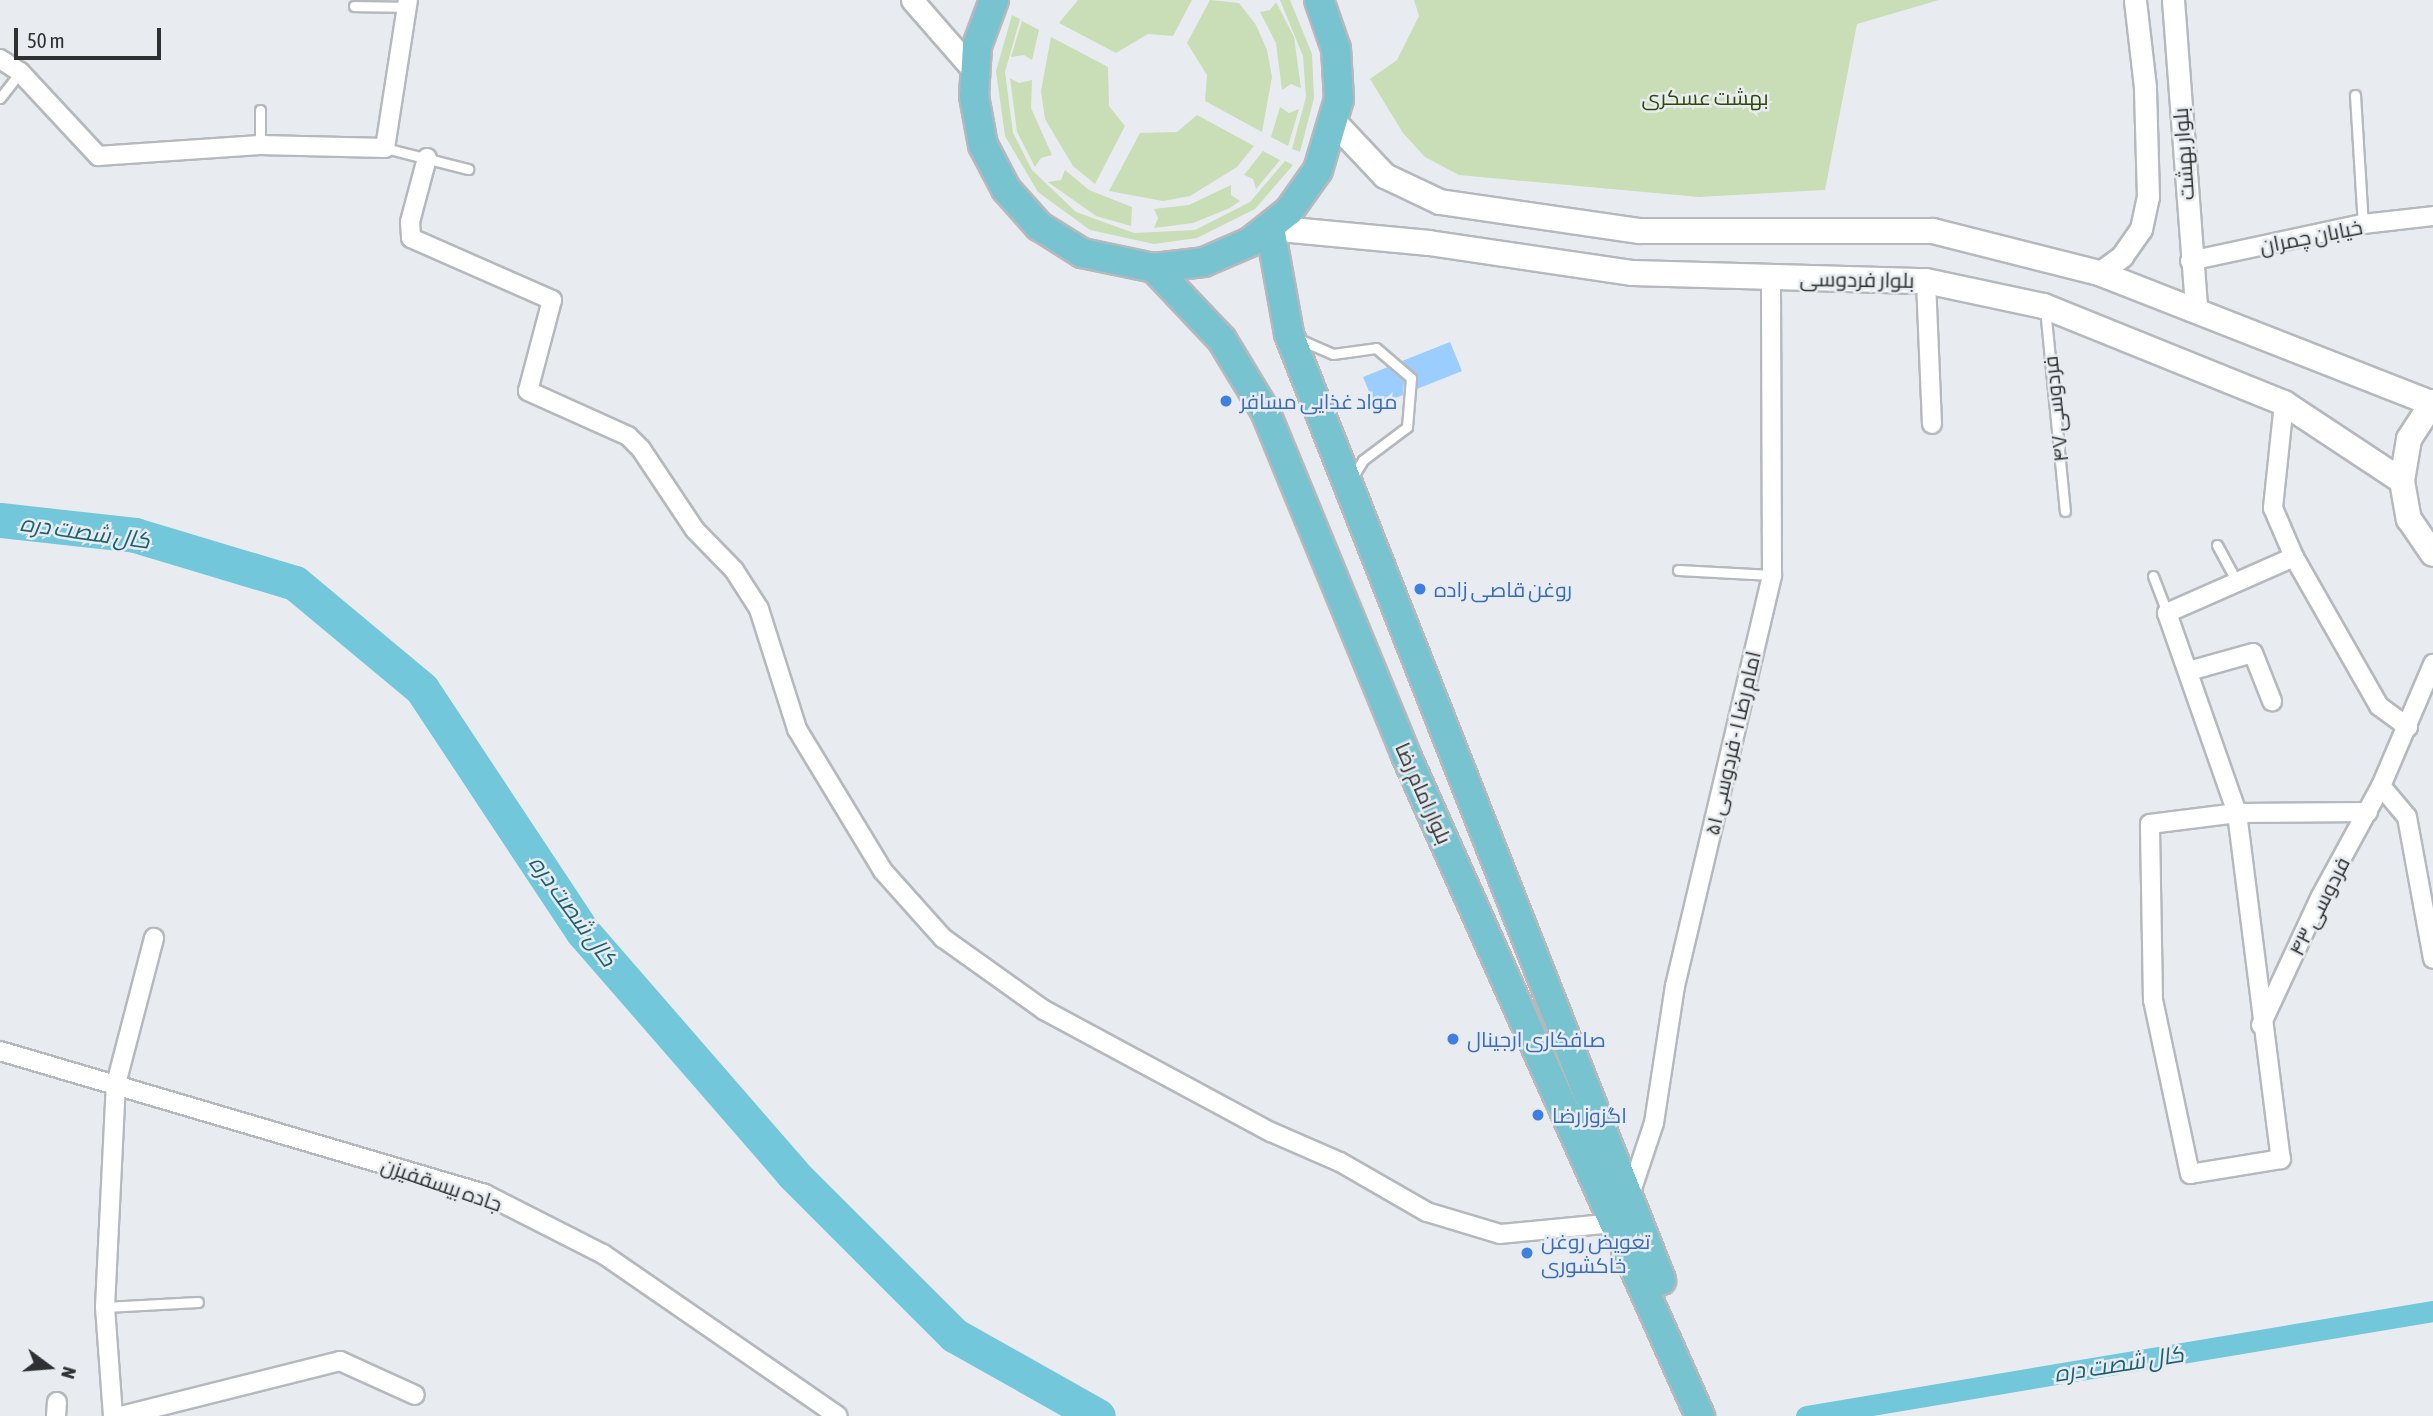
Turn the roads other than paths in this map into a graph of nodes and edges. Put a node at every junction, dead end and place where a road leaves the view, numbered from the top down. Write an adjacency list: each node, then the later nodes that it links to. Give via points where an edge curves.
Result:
1 (912, 0): 9 (street)
2 (994, 0): 9 (main road)
3 (1319, 0): 14 (main road, via 1336,49)
4 (2135, 0): 24 (street, بلوار بهشت, via 2145,87 2147,197 2141,229 2122,256)
5 (2173, 0): 22 (street, بلوار بهشت)
6 (407, 3): 7 (lane); 16 (street)
7 (354, 6)
8 (0, 59): 10 (street)
9 (974, 71): 23 (main road, via 976,121 983,145 1021,209 1082,253)
10 (20, 72): 12 (lane); 15 (street, via 98,156)
11 (2355, 95): 20 (lane)
12 (0, 98)
13 (260, 110): 15 (lane)
14 (1335, 123): 21 (main road, via 1311,181); 24 (main road, via 1385,176 1440,202 1640,231 1933,231)
15 (260, 145): 16 (street)
16 (384, 148): 17 (lane)
17 (427, 158): 18 (lane); 58 (street, via 410,222 411,238 552,300 528,391 628,436 695,530 734,570 760,608 797,729 883,871 943,937 1044,1010 1271,1132 1340,1161 1427,1212 1500,1234)
18 (468, 169)
19 (2433, 216): 20 (street, خیابان چمران)
20 (2363, 224): 22 (street, خیابان چمران)
21 (1270, 228): 23 (main road, via 1204,262); 25 (main road, بلوار فردوسی, via 1429,243 1633,273); 29 (main road, بلوار امام رضا)
22 (2190, 261): 28 (street, بلوار بهشت)
23 (1154, 268): 49 (main road, بلوار امام رضا, via 1222,340 1265,411)
24 (2099, 273): 28 (main road)
25 (1771, 277): 26 (main road, بلوار فردوسی); 40 (street, امام رضا ۱ - فردوسی ۵۱)
26 (1926, 281): 27 (main road, بلوار فردوسی); 32 (street)
27 (2044, 306): 30 (main road, بلوار فردوسی); 35 (lane, فردوسی ۴۷)
28 (2196, 308): 31 (main road, via 2327,366)
29 (1289, 334): 34 (main road, بلوار امام رضا); 34 (lane, via 1333,354 1376,348 1411,378 1407,427 1363,460)
30 (2284, 403): 33 (main road, بلوار فردوسی); 38 (street, via 2273,508)
31 (2432, 403): 33 (main road, via 2409,439)
32 (1932, 424)
33 (2402, 481): 37 (main road, via 2409,519)
34 (1347, 485): 48 (main road, بلوار امام رضا)
35 (2065, 512)
36 (2217, 545): 42 (lane)
37 (2433, 554)
38 (2294, 557): 42 (street); 47 (street, via 2379,706)
39 (1678, 570): 40 (lane)
40 (1772, 575): 58 (street, امام رضا ۱ - فردوسی ۵۱, via 1675,986 1654,1123)
41 (2154, 576): 43 (lane)
42 (2237, 582): 43 (street)
43 (2167, 613): 45 (street)
44 (2433, 664): 47 (street, فردوسی ۴۳)
45 (2189, 671): 46 (street, via 2253,653); 52 (street)
46 (2272, 701)
47 (2408, 727): 50 (street, فردوسی ۴۳)
48 (1445, 736): 49 (main road); 58 (main road, بلوار امام رضا)
49 (1405, 753): 58 (main road, بلوار امام رضا)
50 (2381, 786): 51 (street, فردوسی ۴۳); 54 (street, via 2407,817)
51 (2368, 811): 52 (street); 55 (street, فردوسی ۴۳, via 2321,896)
52 (2237, 813): 55 (street); 55 (street, via 2150,824 2153,1000 2190,1174 2281,1159)
53 (154, 938): 57 (street)
54 (2433, 959)
55 (2261, 1025)
56 (0, 1051): 57 (street, جاده بیسقفیزن)
57 (116, 1084): 60 (street); 65 (street, جاده بیسقفیزن, via 485,1194 603,1254)
58 (1621, 1212): 61 (main road, بلوار امام رضا)
59 (198, 1302): 60 (lane)
60 (105, 1307): 63 (street)
61 (1674, 1332): 66 (main road); 67 (main road)
62 (415, 1395): 64 (street, via 341,1361)
63 (113, 1416)
64 (121, 1416)
65 (838, 1416)
66 (1700, 1416)
67 (1717, 1416)

